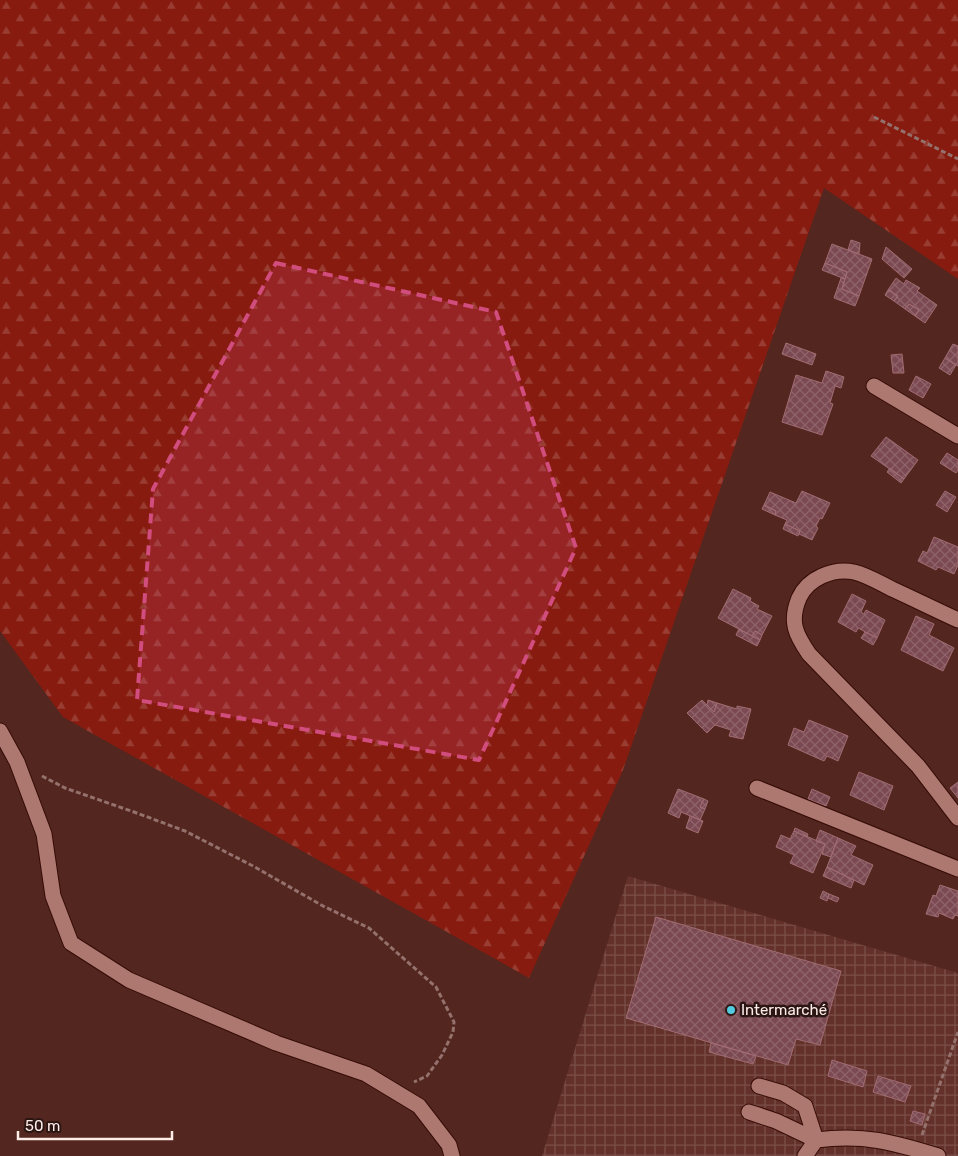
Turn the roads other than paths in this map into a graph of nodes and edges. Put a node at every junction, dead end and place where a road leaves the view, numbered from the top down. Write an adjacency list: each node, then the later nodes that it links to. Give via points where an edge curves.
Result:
1 (874, 386): 2 (street)
2 (958, 436)
3 (958, 620): 6 (street, via 872,579 854,572 837,571 815,580 800,596 794,614 798,638 809,654 918,766)
4 (0, 731): 11 (street, via 17,762 44,834 53,896 70,943 129,980 276,1043 366,1074 419,1106 449,1145)
5 (756, 788): 7 (street)
6 (958, 818)
7 (958, 869)
8 (760, 1086): 10 (street, via 783,1093 805,1106)
9 (749, 1112): 10 (street)
10 (816, 1140): 12 (street); 13 (street, via 867,1138)
11 (452, 1156)
12 (805, 1156)
13 (938, 1156)

